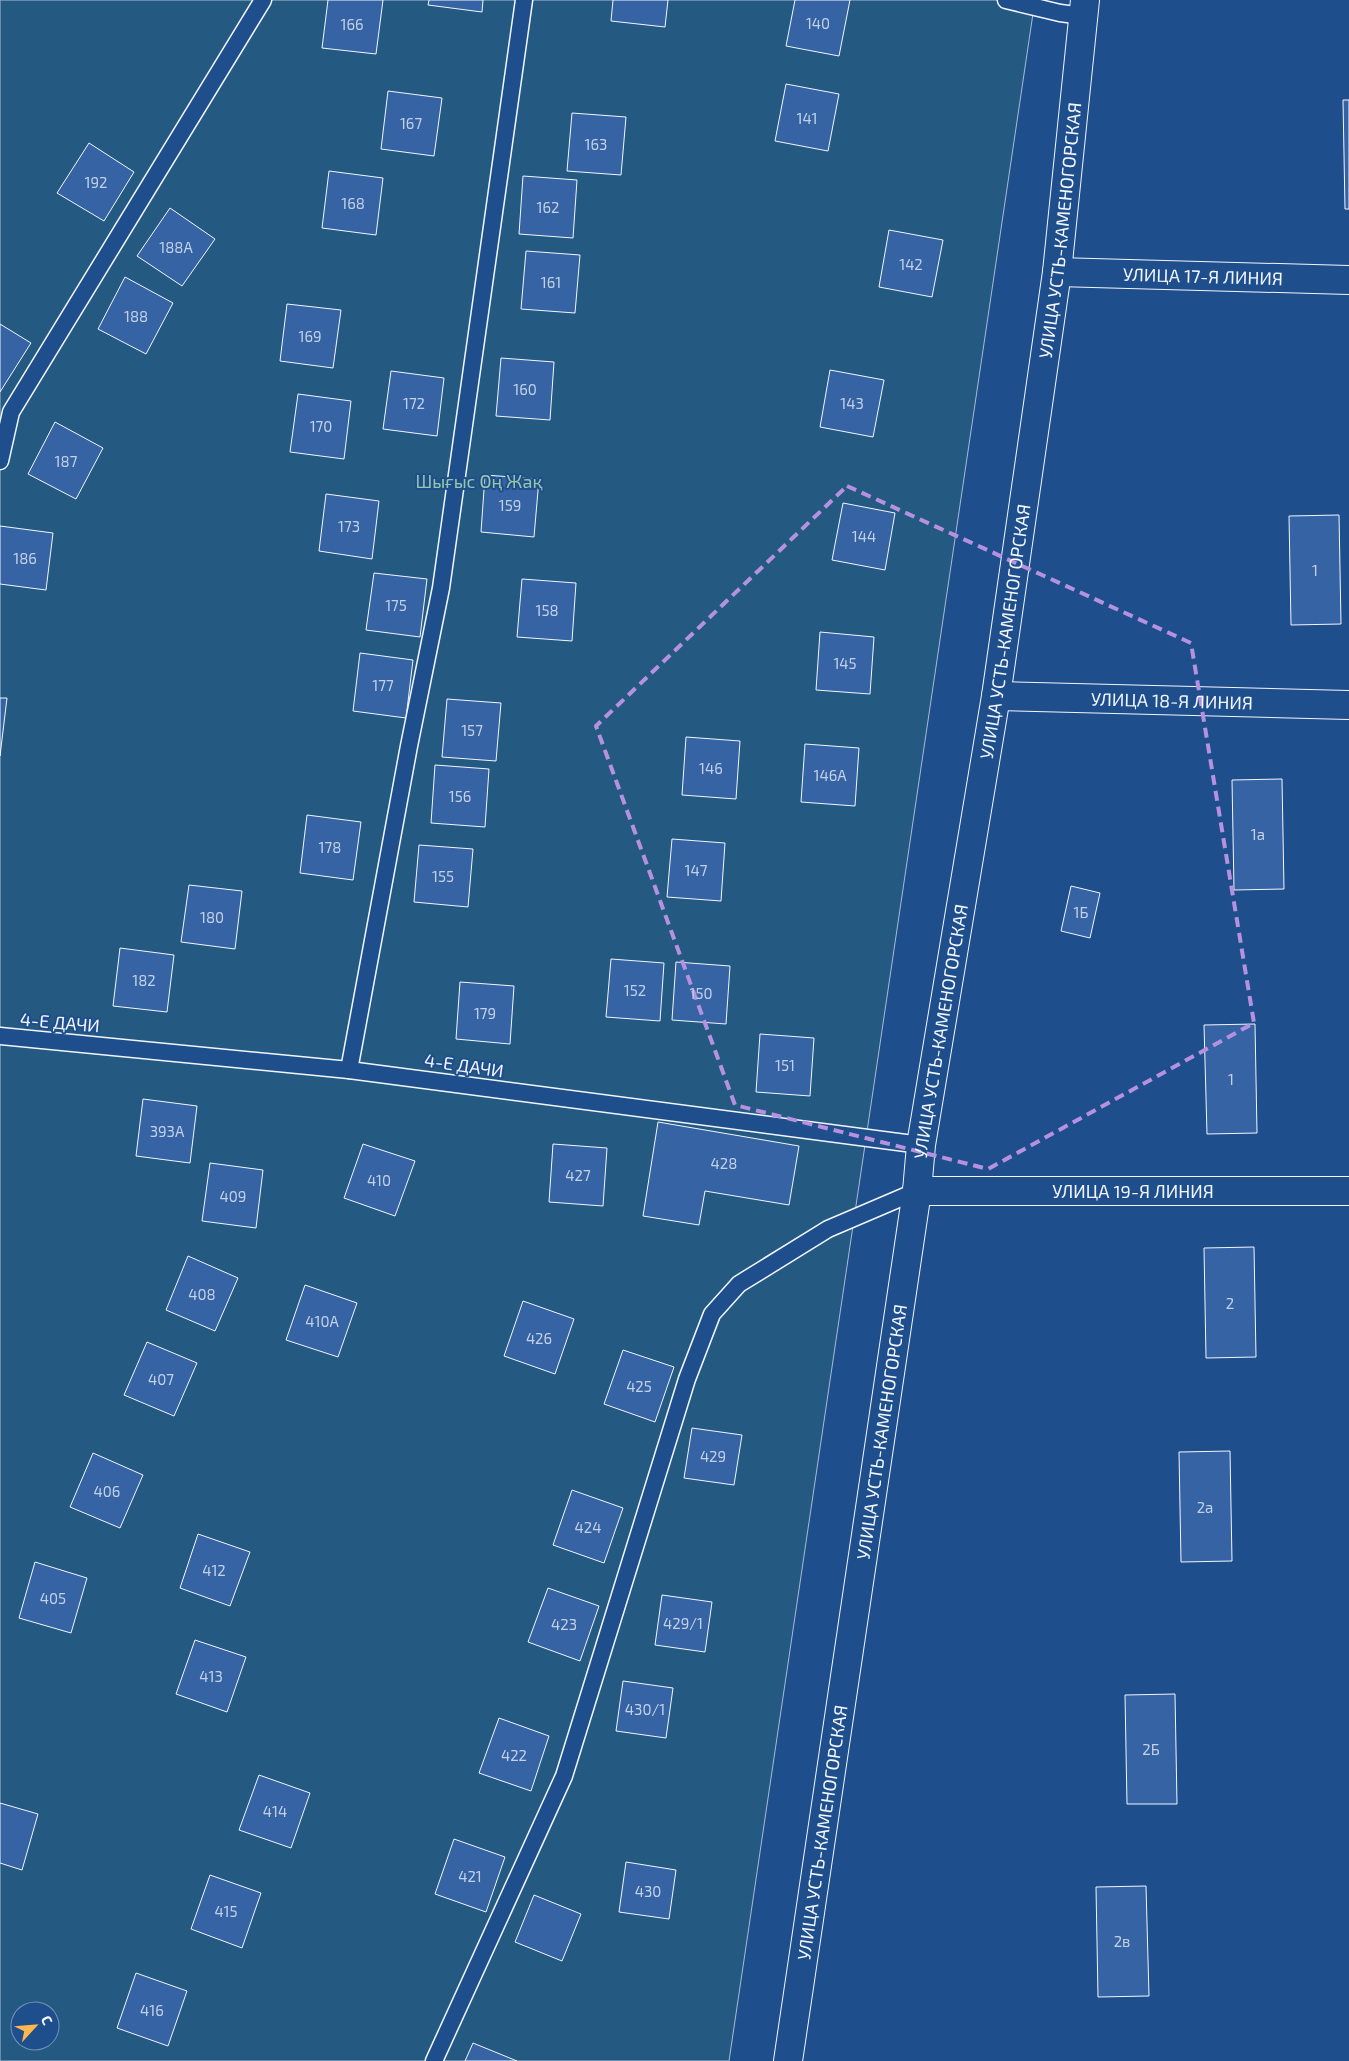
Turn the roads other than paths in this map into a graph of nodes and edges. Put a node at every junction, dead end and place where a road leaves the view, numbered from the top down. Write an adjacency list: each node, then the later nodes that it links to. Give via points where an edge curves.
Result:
1 (263, 0): 7 (lane, via 11,412)
2 (524, 0): 11 (lane, via 441,588)
3 (1006, 0): 4 (lane, via 1060,13)
4 (1084, 8): 5 (street, УЛИЦА УСТЬ-КАМЕНОГОРСКАЯ)
5 (1057, 272): 6 (street, УЛИЦА 17-Я ЛИНИЯ); 8 (street, УЛИЦА УСТЬ-КАМЕНОГОРСКАЯ)
6 (1349, 280)
7 (0, 461)
8 (996, 696): 9 (street, УЛИЦА 18-Я ЛИНИЯ); 12 (street, УЛИЦА УСТЬ-КАМЕНОГОРСКАЯ)
9 (1349, 705)
10 (0, 1036): 11 (lane, 4-Е ДАЧИ)
11 (349, 1070): 12 (lane, 4-Е ДАЧИ)
12 (920, 1145): 13 (street, УЛИЦА УСТЬ-КАМЕНОГОРСКАЯ)
13 (917, 1191): 14 (street, УЛИЦА 19-Я ЛИНИЯ); 15 (lane, via 828,1229 739,1284 712,1314 687,1379 564,1776); 16 (street, УЛИЦА УСТЬ-КАМЕНОГОРСКАЯ)
14 (1349, 1191)
15 (434, 2061)
16 (788, 2061)

